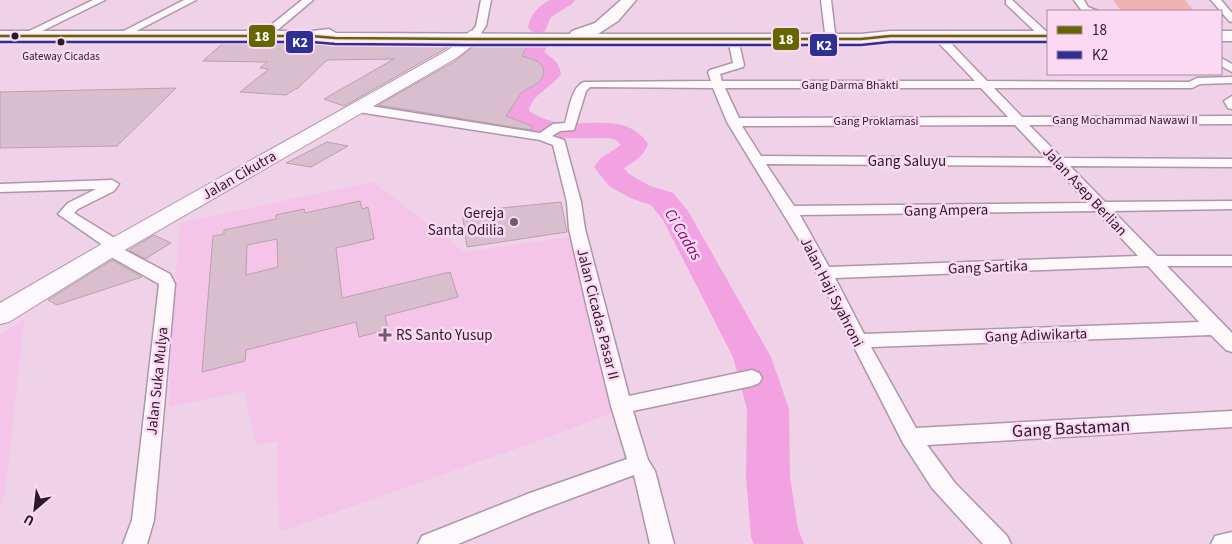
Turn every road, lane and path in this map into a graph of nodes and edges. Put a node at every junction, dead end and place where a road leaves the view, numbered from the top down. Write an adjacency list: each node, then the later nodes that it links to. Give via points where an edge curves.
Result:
1 (100, 0): 16 (street)
2 (191, 0): 17 (street)
3 (308, 0): 18 (street)
4 (486, 0): 19 (street, via 480,26)
5 (629, 0): 19 (main road, via 601,28 592,32)
6 (641, 0): 13 (main road, via 623,21 622,28 629,33)
7 (826, 0): 13 (street)
8 (1079, 0): 11 (street)
9 (1216, 0): 12 (street)
10 (1009, 2): 21 (street)
11 (1089, 10)
12 (1232, 19)
13 (830, 33): 20 (main road)
14 (938, 35): 20 (main road); 21 (main road); 24 (street, Jalan Asep Berlian)
15 (0, 36): 16 (main road)
16 (24, 36): 17 (main road)
17 (119, 36): 18 (main road)
18 (264, 36): 19 (main road)
19 (473, 36): 22 (main road); 28 (main road, Jalan Cikutra, via 454,53)
20 (890, 36): 22 (main road)
21 (1047, 36)
22 (733, 39): 25 (street, via 739,65 714,71)
23 (1232, 80): 24 (street, Gang Darma Bhakti, via 1199,80 1192,84)
24 (982, 84): 25 (street, Gang Darma Bhakti); 29 (street, Jalan Asep Berlian)
25 (718, 86): 31 (street, Jalan Haji Syahroni); 32 (street, Gang Darma Bhakti, via 588,84 580,91 570,127)
26 (1232, 100): 27 (street)
27 (1232, 105)
28 (358, 108): 32 (street, Jalan Cicadas Pasar II); 40 (main road, Jalan Cikutra)
29 (1018, 120): 30 (street, Gang Mochammad Nawawi II); 31 (street, Gang Proklamasi); 34 (street, Jalan Asep Berlian)
30 (1232, 120)
31 (733, 122): 33 (street, Jalan Haji Syahroni)
32 (550, 132): 48 (street, Jalan Cicadas Pasar II, via 564,158 579,238)
33 (757, 160): 34 (street, Gang Saluyu); 39 (street, Jalan Haji Syahroni)
34 (1057, 161): 35 (street, Gang Saluyu); 38 (street, Jalan Asep Berlian)
35 (1232, 163)
36 (0, 188): 40 (street, via 112,184 65,214)
37 (1232, 205): 38 (street, Gang Ampera)
38 (1102, 208): 39 (street, Gang Ampera); 41 (street, Jalan Asep Berlian)
39 (790, 211): 43 (street, Jalan Haji Syahroni)
40 (113, 247): 44 (main road, Jalan Cikutra); 53 (street, Jalan Suka Mulya, via 164,278 167,284 142,520)
41 (1151, 261): 42 (street, Gang Sartika); 43 (street, Gang Sartika); 45 (street, Jalan Asep Berlian)
42 (1232, 261)
43 (824, 273): 46 (street, Jalan Haji Syahroni)
44 (0, 315)
45 (1226, 338): 46 (street, Gang Adiwikarta)
46 (858, 341): 50 (street, Jalan Haji Syahroni)
47 (752, 378): 48 (street)
48 (621, 406): 51 (street, Jalan Cicadas Pasar II)
49 (1232, 419): 50 (street, Gang Bastaman)
50 (910, 437): 56 (street, Jalan Haji Syahroni, via 934,473)
51 (639, 464): 54 (street, via 530,503); 55 (street, Jalan Cicadas Pasar II, via 644,472)
52 (1232, 543): 57 (street)
53 (135, 544)
54 (430, 544)
55 (662, 544)
56 (999, 544)
57 (1223, 544)

